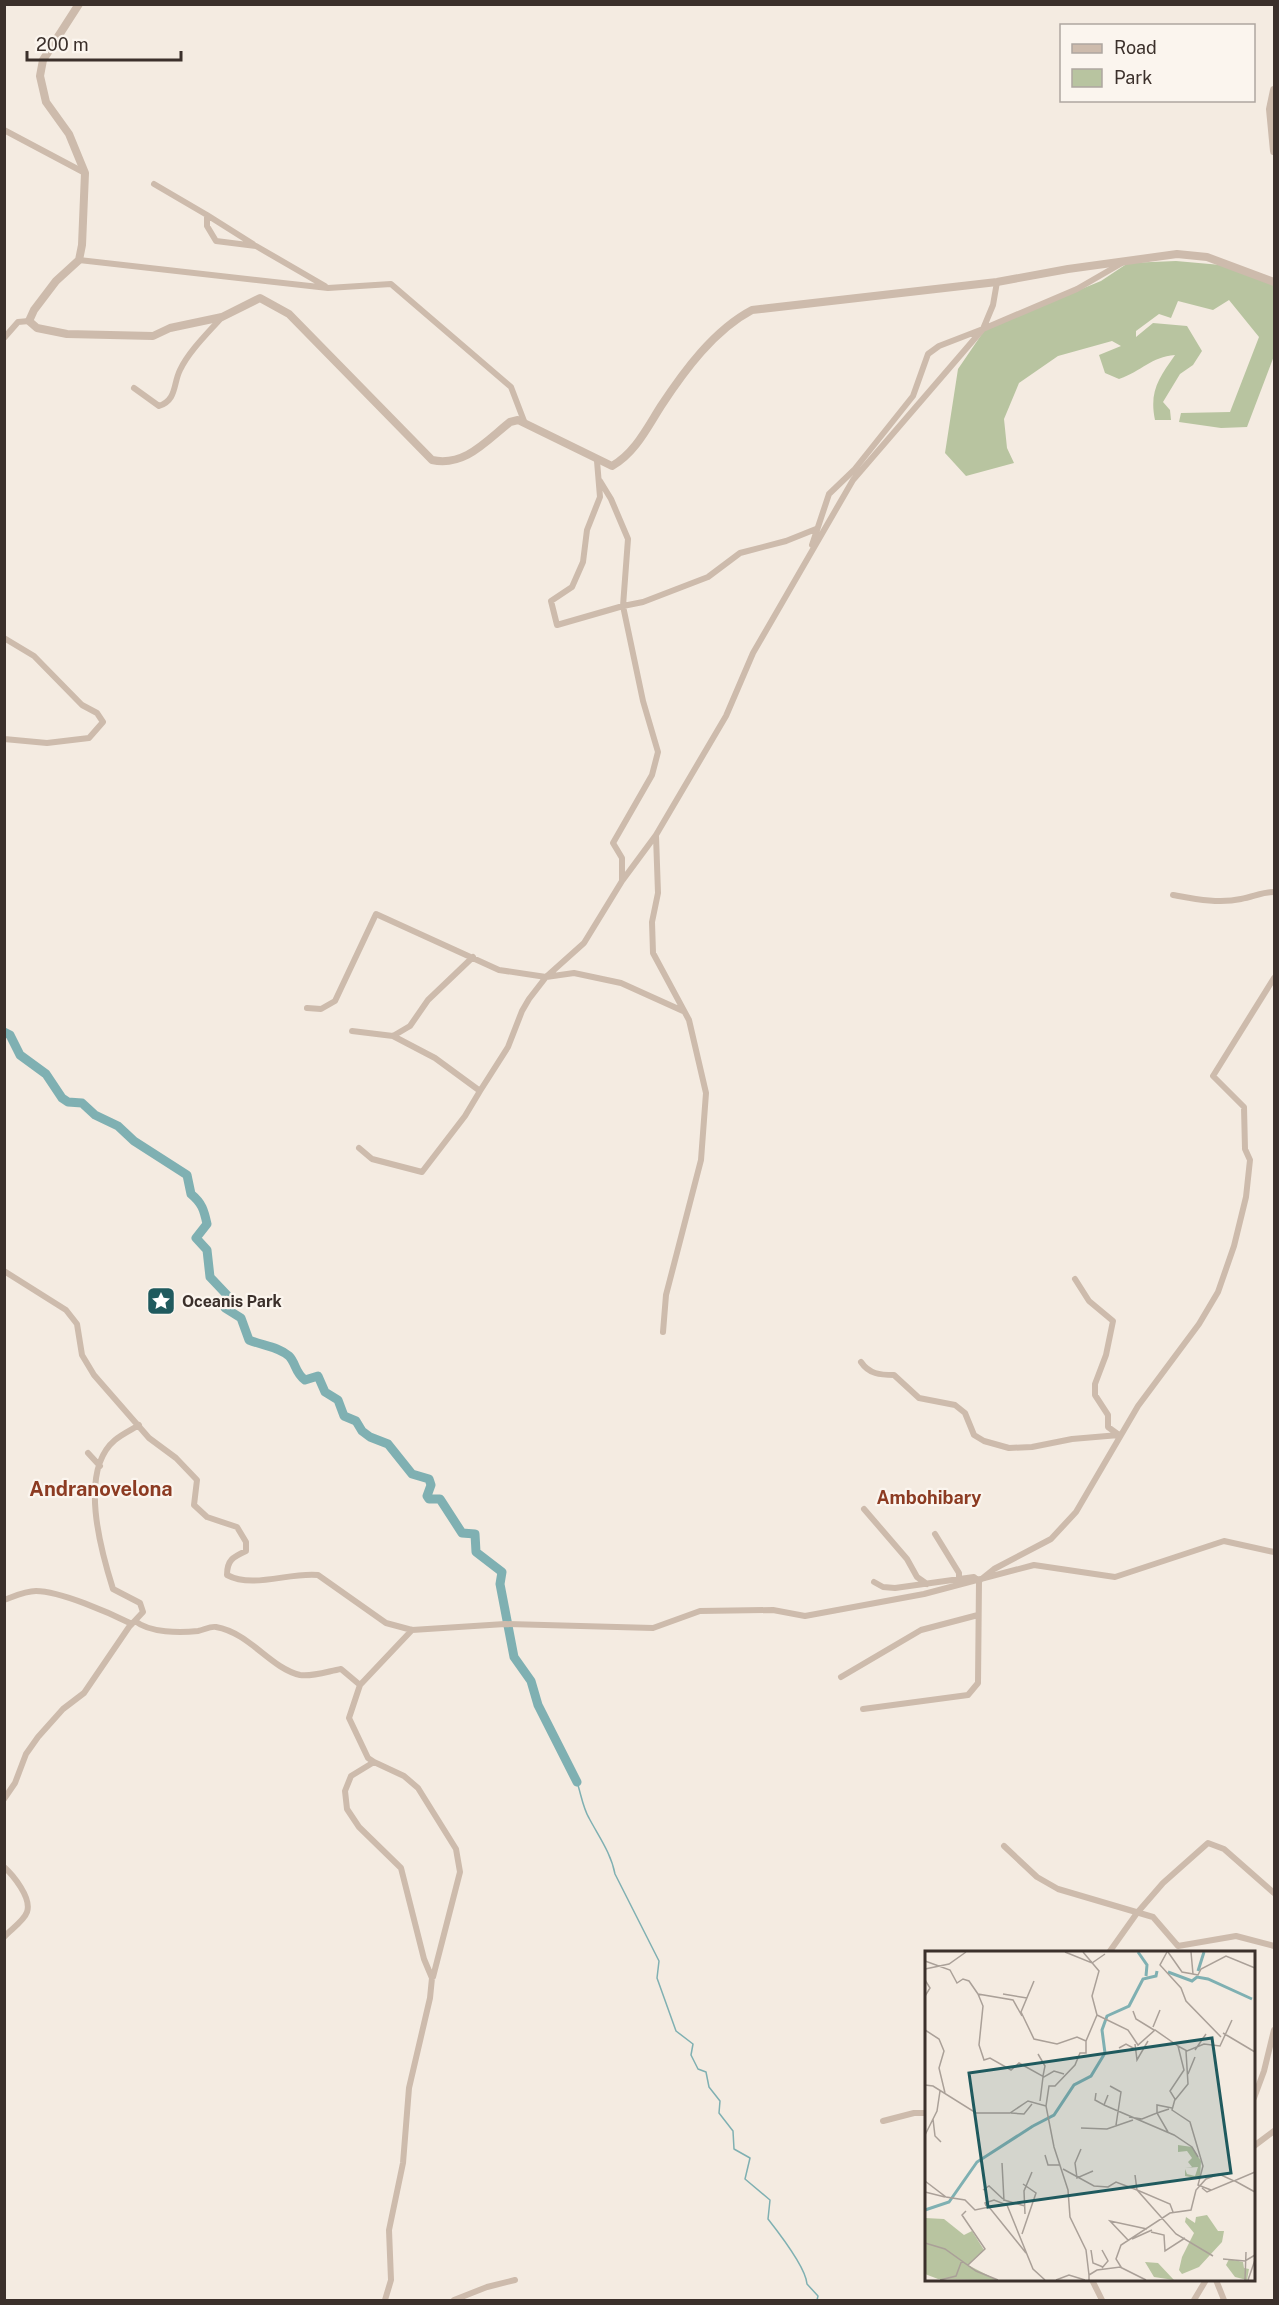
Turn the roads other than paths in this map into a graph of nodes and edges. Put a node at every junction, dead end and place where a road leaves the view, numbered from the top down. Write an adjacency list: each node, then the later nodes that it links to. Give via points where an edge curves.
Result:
1 (79, 4): 5 (street, via 48,52 40,76 46,102 69,134)
2 (1275, 90): 4 (street, via 1270,109)
3 (4, 130): 5 (street)
4 (1275, 151)
5 (85, 172): 9 (street)
6 (154, 184): 7 (street)
7 (207, 215): 8 (street); 8 (street, via 207,226 216,241)
8 (256, 246): 13 (street)
9 (79, 260): 13 (street); 15 (street, via 56,280)
10 (1125, 262): 11 (street); 12 (street, via 1177,254 1207,257); 16 (street, via 1077,289)
11 (997, 282): 16 (street); 20 (street, via 752,310 732,320 679,378 623,460 612,466)
12 (1275, 282)
13 (328, 288): 19 (street, via 391,284 511,387)
14 (222, 317): 15 (street, via 170,328 153,336 132,337 68,334 38,328); 18 (street, via 180,370 174,394 164,405 159,406); 19 (street, via 260,298 289,314 432,460 446,463 466,458 510,422)
15 (29, 321): 17 (street, via 18,322)
16 (983, 329): 22 (street, via 928,354 913,396 854,470 829,494); 23 (street, via 853,480)
17 (4, 338)
18 (134, 388)
19 (524, 422): 20 (street)
20 (597, 461): 21 (street)
21 (600, 480): 24 (street, via 628,539); 24 (street, via 600,497 588,530 583,562 572,587 551,601 557,625)
22 (816, 529): 23 (street); 24 (street, via 786,542 740,553 708,577)
23 (810, 551): 27 (street, via 753,653 726,716)
24 (623, 606): 28 (street, via 658,752 652,775 613,843 622,858)
25 (4, 638): 26 (street, via 34,656 103,722 89,738 47,743)
26 (4, 739)
27 (656, 835): 28 (street); 35 (street, via 654,953)
28 (622, 880): 32 (street, via 584,943)
29 (1275, 892): 30 (street, via 1209,901)
30 (1173, 895)
31 (473, 957): 32 (street, via 499,970); 34 (street, via 376,914 335,1001 321,1009); 37 (street, via 428,999 410,1026)
32 (546, 977): 35 (street, via 574,973 621,983); 38 (street, via 522,1011 516,1032)
33 (1275, 978): 45 (street, via 1213,1076 1244,1107 1245,1149 1250,1160 1234,1246 1218,1292 1199,1324)
34 (307, 1008)
35 (683, 1012): 42 (street, via 706,1093 701,1160 666,1295)
36 (352, 1031): 37 (street)
37 (393, 1036): 38 (street, via 435,1058)
38 (480, 1090): 39 (street, via 422,1172 372,1159)
39 (359, 1148)
40 (4, 1271): 44 (street, via 66,1310 76,1324 88,1366)
41 (1075, 1279): 45 (street, via 1089,1301 1113,1321 1095,1395 1108,1414 1108,1427)
42 (663, 1332)
43 (861, 1362): 45 (street, via 878,1375 894,1375 920,1398 955,1405 964,1413 974,1434 984,1441 1009,1448 1032,1447)
44 (139, 1425): 47 (street, via 115,1440); 58 (street, via 197,1480 194,1504 199,1511 237,1527 246,1542 246,1551 232,1557 227,1565 227,1575 237,1581 318,1575 386,1623)
45 (1119, 1435): 52 (street, via 1076,1512 1052,1539)
46 (88, 1453): 47 (street)
47 (100, 1466): 57 (street, via 94,1509 104,1564 115,1592 144,1608)
48 (864, 1509): 54 (street, via 907,1559 917,1577)
49 (935, 1534): 51 (street)
50 (1275, 1552): 52 (street, via 1224,1541 1114,1577 1035,1565)
51 (959, 1579): 52 (street, via 974,1577); 54 (street)
52 (979, 1581): 56 (street); 58 (street, via 805,1616 773,1610 700,1611 654,1628 505,1624)
53 (874, 1582): 54 (street, via 895,1588)
54 (927, 1584)
55 (4, 1600): 57 (street, via 25,1592 44,1592)
56 (978, 1615): 59 (street, via 921,1630); 61 (street, via 978,1683 968,1695)
57 (134, 1623): 60 (street, via 158,1629 199,1631 214,1626 237,1634 301,1676 341,1669); 63 (street, via 84,1693 63,1708 38,1737)
58 (412, 1630): 60 (street)
59 (841, 1677)
60 (360, 1685): 62 (street, via 349,1719 368,1758)
61 (863, 1709)
62 (374, 1762): 71 (street, via 351,1776 345,1791 347,1809 359,1827 401,1868); 71 (street, via 404,1776 418,1788 456,1850 460,1872)
63 (4, 1799)
64 (1004, 1846): 67 (street, via 1037,1877 1058,1889)
65 (4, 1867): 68 (street, via 21,1886 27,1908)
66 (1275, 1893): 67 (street, via 1224,1849 1208,1843 1162,1883)
67 (1137, 1913): 69 (street, via 1153,1917 1178,1946 1236,1936); 70 (street)
68 (4, 1936)
69 (1275, 1946)
70 (1110, 1951)
71 (432, 1978): 82 (street, via 410,2088 404,2163 389,2230 391,2280)
72 (1275, 2030): 73 (street)
73 (1255, 2095)
74 (925, 2113): 75 (street)
75 (884, 2121)
76 (1275, 2131): 77 (street)
77 (1255, 2145)
78 (515, 2280): 83 (street)
79 (1092, 2281): 84 (street)
80 (1205, 2281): 85 (street)
81 (1216, 2281): 86 (street)
82 (386, 2301)
83 (454, 2301)
84 (1102, 2301)
85 (1194, 2301)
86 (1224, 2301)

